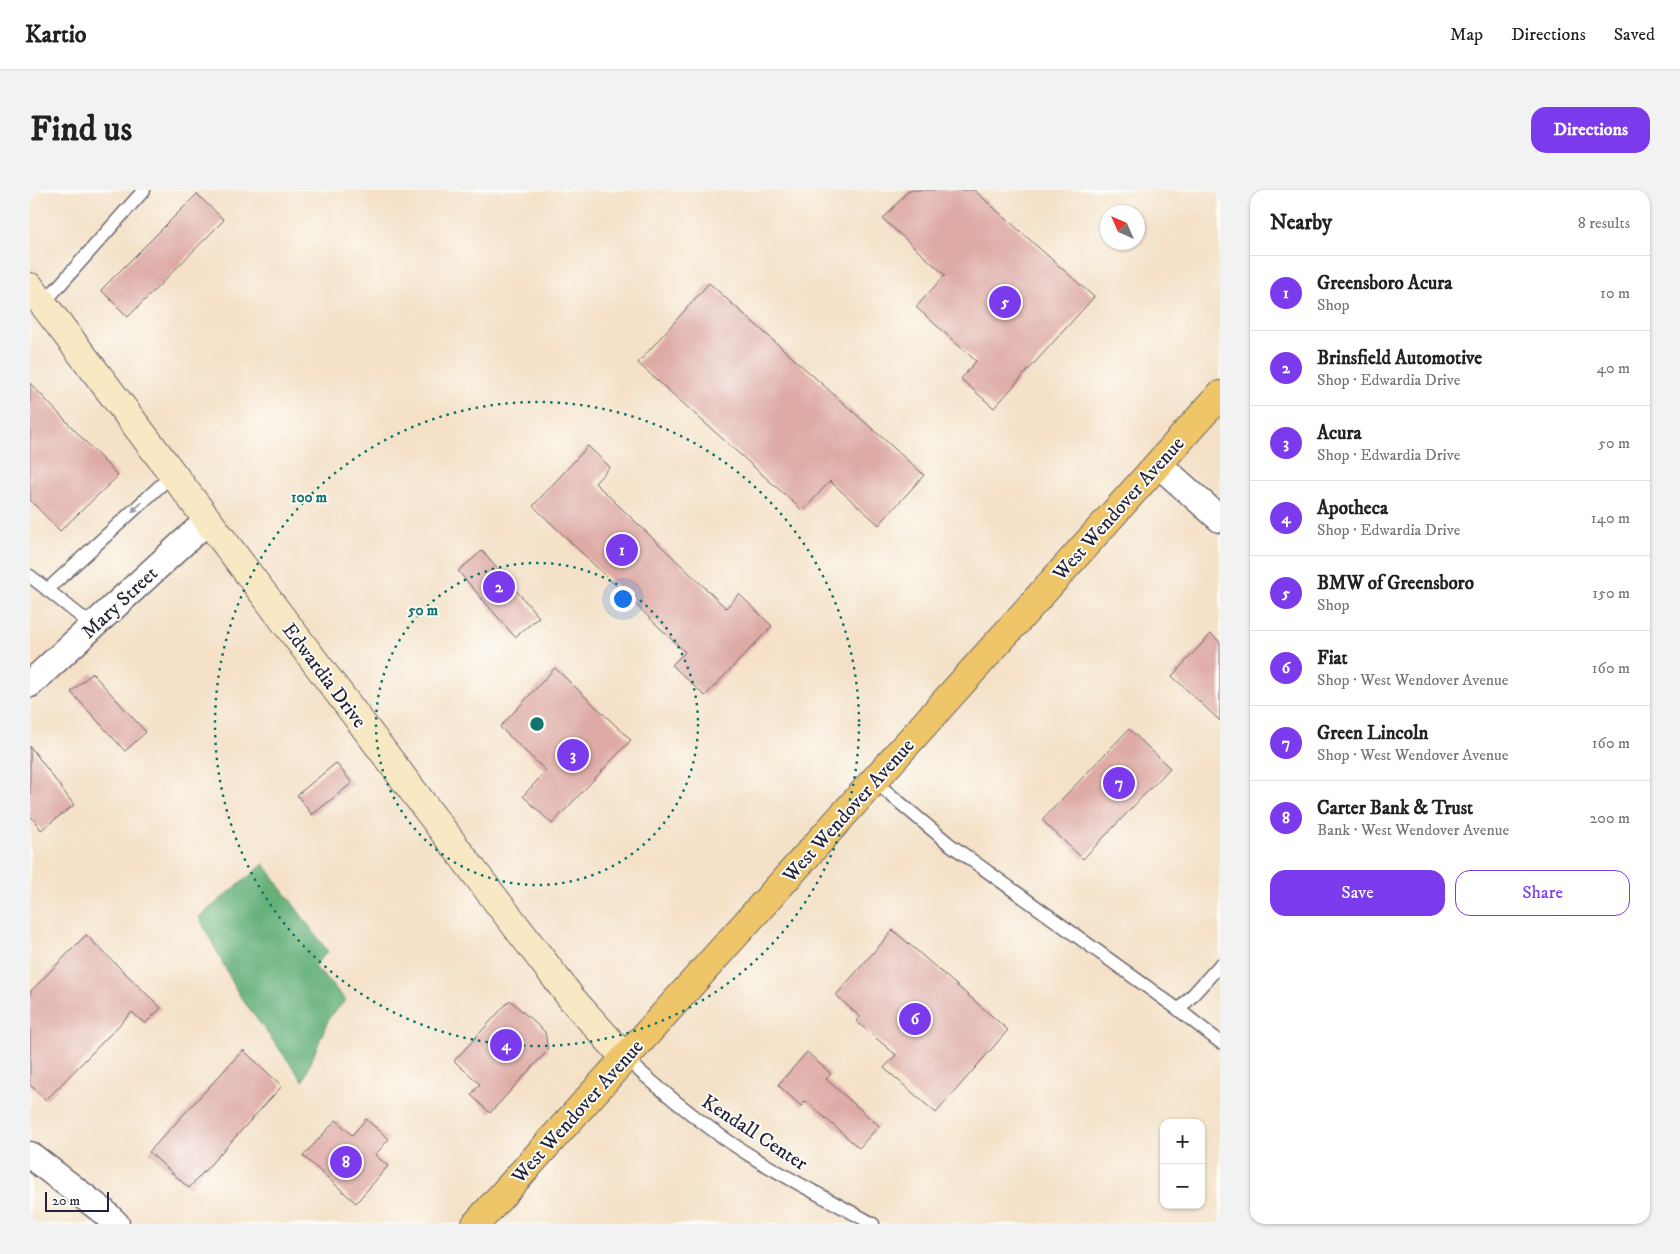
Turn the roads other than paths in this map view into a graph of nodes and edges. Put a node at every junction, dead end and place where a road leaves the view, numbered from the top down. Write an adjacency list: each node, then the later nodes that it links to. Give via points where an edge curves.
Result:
1 (144, 190): 2 (lane)
2 (36, 296): 5 (main road, Edwardia Drive)
3 (1220, 395): 4 (highway, West Wendover Avenue)
4 (1158, 464): 6 (street); 12 (highway, West Wendover Avenue)
5 (173, 474): 7 (main road, Edwardia Drive); 9 (lane, one-way to 9)
6 (1220, 519)
7 (208, 520): 10 (street, Mary Street); 16 (main road, Edwardia Drive, via 566,992)
8 (30, 576): 9 (lane)
9 (47, 590): 10 (lane)
10 (93, 626): 11 (street, Mary Street)
11 (30, 684)
12 (874, 781): 14 (lane, via 948,843); 16 (highway, West Wendover Avenue)
13 (1220, 965): 14 (lane)
14 (1179, 1010): 15 (lane)
15 (1220, 1042)
16 (625, 1058): 19 (highway, West Wendover Avenue); 20 (lane, Kendall Center, via 665,1094 727,1140)
17 (30, 1155): 18 (street)
18 (116, 1224)
19 (476, 1224)
20 (873, 1224)

